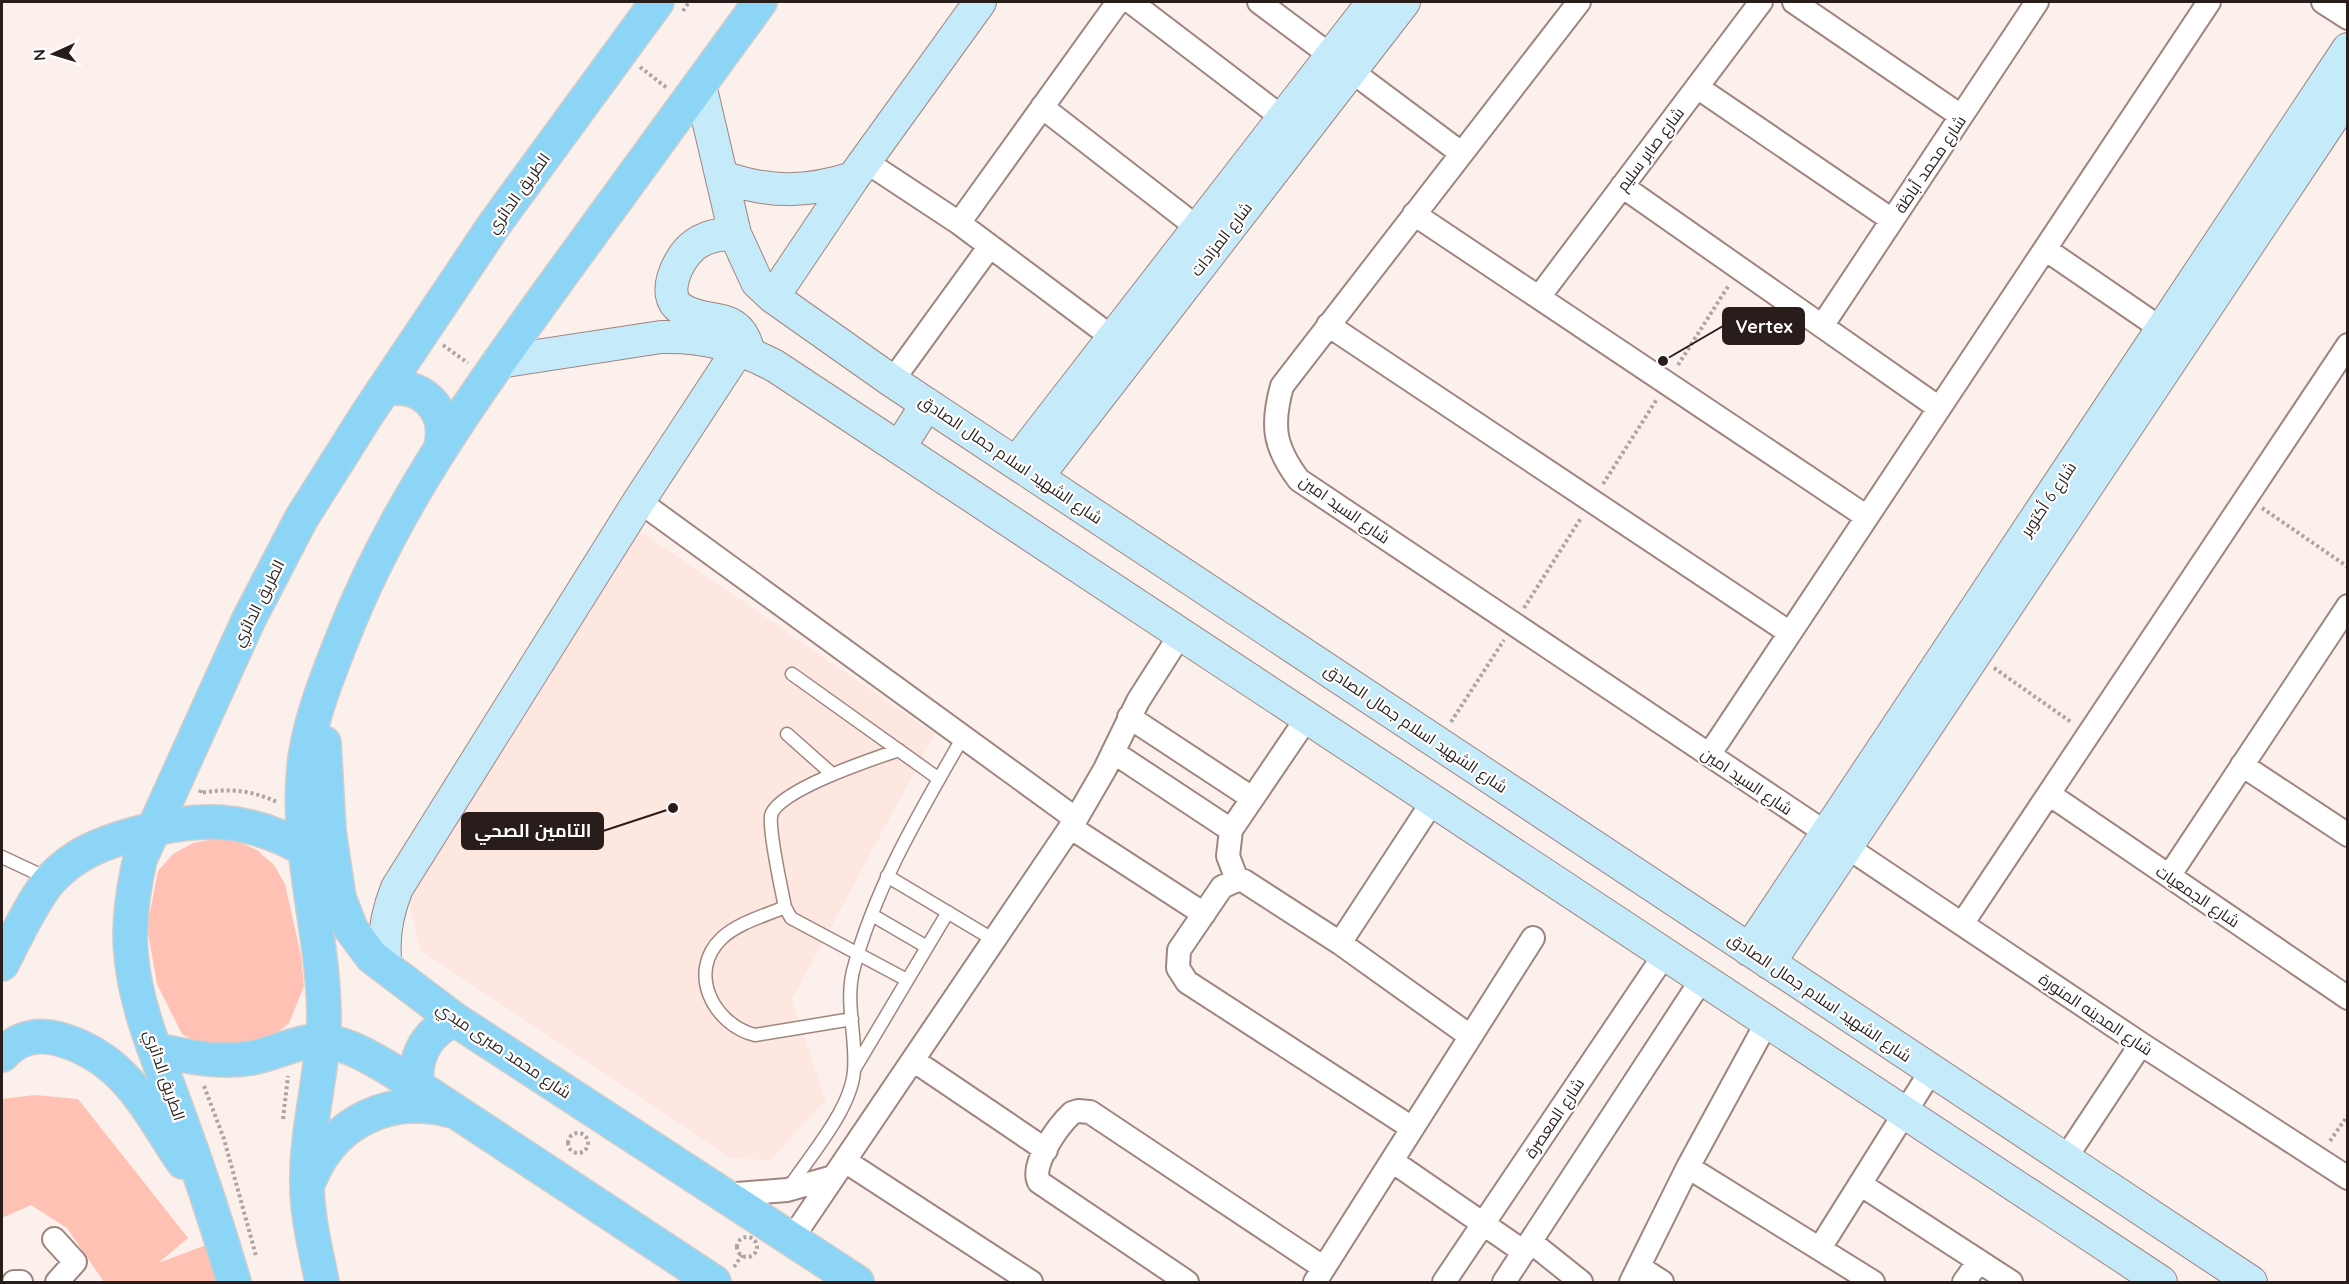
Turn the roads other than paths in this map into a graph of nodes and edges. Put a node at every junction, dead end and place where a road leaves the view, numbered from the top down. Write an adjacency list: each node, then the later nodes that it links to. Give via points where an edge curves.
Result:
1 (657, 2): 45 (main road, الطريق الدائري, via 494,225)
2 (760, 2): 19 (main road)
3 (980, 2): 25 (street)
4 (1118, 2): 21 (street)
5 (1131, 2): 23 (street)
6 (1259, 2): 17 (street)
7 (1373, 2): 17 (street, شارع المزادات)
8 (1404, 2): 17 (street, شارع المزادات)
9 (1579, 2): 24 (street, شارع السيد امين)
10 (1761, 2): 18 (street, شارع صابر سليم)
11 (1794, 2): 22 (street)
12 (2209, 2): 34 (street)
13 (2323, 2): 15 (street)
14 (2033, 3): 22 (street, شارع محمد أباظة)
15 (2348, 18)
16 (2348, 49): 39 (street, شارع 6 أكتوبر)
17 (1341, 63): 23 (street, شارع المزادات); 24 (street); 50 (street, شارع المزادات)
18 (1697, 87): 27 (street, شارع صابر سليم); 29 (street)
19 (694, 93): 26 (street, شارع الشهيد اسلام جمال الصادق); 43 (main road)
20 (2348, 95): 39 (street, شارع 6 أكتوبر)
21 (1042, 107): 30 (street); 31 (street)
22 (1961, 116): 29 (street, شارع محمد أباظة)
23 (1283, 118): 31 (street, شارع المزادات)
24 (1461, 153): 28 (street, شارع السيد امين)
25 (859, 169): 26 (street, via 827,186 801,190 774,190); 30 (street); 35 (street)
26 (723, 177): 32 (street, شارع الشهيد اسلام جمال الصادق)
27 (1622, 186): 36 (street, شارع صابر سليم); 38 (street)
28 (1414, 214): 36 (street); 37 (street, شارع السيد امين)
29 (1892, 220): 38 (street, شارع محمد أباظة)
30 (959, 222): 33 (street)
31 (1198, 228): 40 (street, شارع المزادات)
32 (735, 234): 35 (street, شارع الشهيد اسلام جمال الصادق, via 757,282); 42 (street, via 704,239 687,252 675,272 673,295 682,310 734,326 742,333)
33 (990, 246): 40 (street); 44 (street)
34 (2045, 249): 39 (street); 47 (street)
35 (773, 297): 44 (street, شارع الشهيد اسلام جمال الصادق)
36 (1539, 297): 52 (street)
37 (1328, 325): 54 (street); 64 (street, شارع السيد امين, via 1282,386 1275,411 1276,436 1284,460 1299,480)
38 (1822, 326): 47 (street)
39 (2172, 336): 77 (street, شارع 6 أكتوبر); 77 (street, شارع 6 أكتوبر, via 1974,655)
40 (1113, 339): 50 (street, شارع المزادات)
41 (2348, 345): 68 (street)
42 (745, 350): 43 (street, via 702,338 661,337); 49 (street, via 800,381); 51 (street)
43 (494, 370): 48 (main road)
44 (892, 381): 46 (street, شارع الشهيد اسلام جمال الصادق)
45 (383, 390): 48 (main road, via 410,388 432,401 443,426); 73 (main road, الطريق الدائري, via 296,529 248,621)
46 (927, 404): 49 (street); 50 (street, شارع الشهيد اسلام جمال الصادق)
47 (1939, 408): 52 (street)
48 (441, 446): 57 (main road, via 365,581)
49 (899, 448): 55 (street)
50 (1027, 470): 70 (street, شارع الشهيد اسلام جمال الصادق)
51 (639, 501): 61 (street); 98 (street, via 397,888 386,919)
52 (1867, 517): 54 (street)
53 (2348, 606): 65 (street)
54 (1790, 633): 64 (street)
55 (1180, 635): 58 (street); 59 (street)
56 (792, 674): 62 (lane)
57 (316, 707): 78 (main road, via 306,754); 98 (main road, شارع محمد صبرى مبدي, via 324,743 329,831 339,898 360,943)
58 (1129, 717): 63 (street); 69 (street)
59 (1306, 717): 69 (street); 71 (street)
60 (787, 734): 66 (lane)
61 (963, 737): 67 (lane); 72 (street)
62 (899, 750): 66 (lane); 67 (lane)
63 (1113, 752): 72 (street); 74 (street)
64 (1709, 755): 77 (street, شارع السيد امين)
65 (2242, 765): 75 (street); 81 (street)
66 (832, 774): 84 (lane, via 779,803 771,817)
67 (939, 779): 80 (lane)
68 (2049, 794): 81 (street, شارع الجمعيات); 88 (street)
69 (1252, 798): 74 (street)
70 (1521, 798): 76 (street); 96 (street, شارع الشهيد اسلام جمال الصادق)
71 (1433, 801): 76 (street); 92 (street)
72 (1073, 823): 86 (street); 91 (street)
73 (151, 829): 78 (main road, via 220,821 265,830); 82 (main road, via 78,855); 108 (main road, الطريق الدائري, via 140,859 130,922 136,986)
74 (1231, 830): 83 (street, via 1228,856)
75 (2348, 835)
76 (1492, 840): 95 (street)
77 (1836, 841): 88 (street, شارع المدينه المنورة); 96 (street, شارع 6 أكتوبر)
78 (306, 850): 106 (main road, via 321,958)
79 (2, 857): 82 (lane)
80 (887, 876): 85 (lane); 87 (lane)
81 (2169, 876): 101 (street, شارع الجمعيات)
82 (50, 879): 89 (main road)
83 (1237, 880): 86 (street, via 1222,887); 92 (street, via 1251,885)
84 (784, 907): 94 (lane, via 802,925); 102 (lane, via 732,930 712,951 706,980 717,1012 742,1031 755,1035)
85 (948, 912): 91 (lane); 93 (lane)
86 (1204, 914): 116 (street, via 1179,950 1178,968 1187,982)
87 (872, 915): 93 (lane); 94 (lane)
88 (1962, 924): 107 (street, شارع المدينه المنورة)
89 (10, 930): 97 (main road)
90 (1533, 938): 105 (street)
91 (994, 940): 110 (street)
92 (1340, 943): 105 (street)
93 (927, 947): 100 (lane)
94 (859, 952): 100 (lane); 102 (lane, via 851,985)
95 (1665, 954): 99 (street); 128 (street, شارع المعصرة)
96 (1759, 956): 112 (street, شارع الشهيد اسلام جمال الصادق)
97 (2, 964)
98 (386, 968): 103 (main road, شارع محمد صبرى مبدي)
99 (1702, 979): 104 (street); 131 (street)
100 (907, 980): 111 (lane)
101 (2348, 998)
102 (852, 1018): 111 (lane)
103 (454, 1019): 113 (main road, via 431,1034 423,1046 418,1059); 127 (main road, شارع محمد صبرى مبدي)
104 (1767, 1022): 115 (street); 120 (street)
105 (1470, 1036): 116 (street)
106 (323, 1041): 108 (main road, via 258,1057 225,1060); 113 (main road, via 365,1056); 125 (main road)
107 (2140, 1044): 118 (street); 122 (street, شارع المدينه المنورة)
108 (156, 1050): 124 (main road, الطريق الدائري)
109 (2, 1056): 124 (main road, via 17,1042 39,1036 74,1043 100,1056 136,1090 190,1172)
110 (913, 1060): 117 (street); 121 (street)
111 (854, 1069): 126 (lane, via 845,1103)
112 (1931, 1071): 115 (street); 118 (street, شارع الشهيد اسلام جمال الصادق)
113 (417, 1086): 114 (main road)
114 (454, 1112): 125 (main road, via 408,1105 364,1117 328,1145); 141 (main road)
115 (1905, 1113): 123 (street); 152 (street)
116 (1412, 1128): 119 (street)
117 (1046, 1150): 135 (street, via 1072,1113 1090,1112); 144 (street, via 1035,1172 1042,1186)
118 (2065, 1159): 153 (street, شارع الشهيد اسلام جمال الصادق)
119 (1392, 1161): 128 (street); 135 (street)
120 (1688, 1167): 132 (street); 136 (street)
121 (839, 1169): 126 (street); 130 (street); 143 (street)
122 (2348, 1178)
123 (1860, 1184): 132 (street); 133 (street)
124 (205, 1186): 134 (main road, الطريق الدائري)
125 (307, 1186): 140 (main road)
126 (787, 1190): 127 (street)
127 (725, 1195): 130 (main road, شارع محمد صبرى مبدي)
128 (1483, 1223): 131 (street); 145 (street, شارع المعصرة)
129 (54, 1239): 139 (street, via 75,1262)
130 (791, 1239): 142 (main road, شارع محمد صبرى مبدي)
131 (1527, 1247): 146 (street); 147 (street)
132 (1820, 1248): 149 (street)
133 (1979, 1261): 150 (street); 151 (street)
134 (246, 1273)
135 (1319, 1275)
136 (1635, 1275): 148 (street)
137 (14, 1282): 138 (street)
138 (21, 1282)
139 (57, 1282)
140 (322, 1282)
141 (714, 1282)
142 (857, 1282)
143 (1031, 1282)
144 (1187, 1282)
145 (1444, 1282)
146 (1504, 1282)
147 (1581, 1282)
148 (1662, 1282)
149 (1873, 1282)
150 (1964, 1282)
151 (2012, 1282)
152 (2159, 1282)
153 (2251, 1282)

